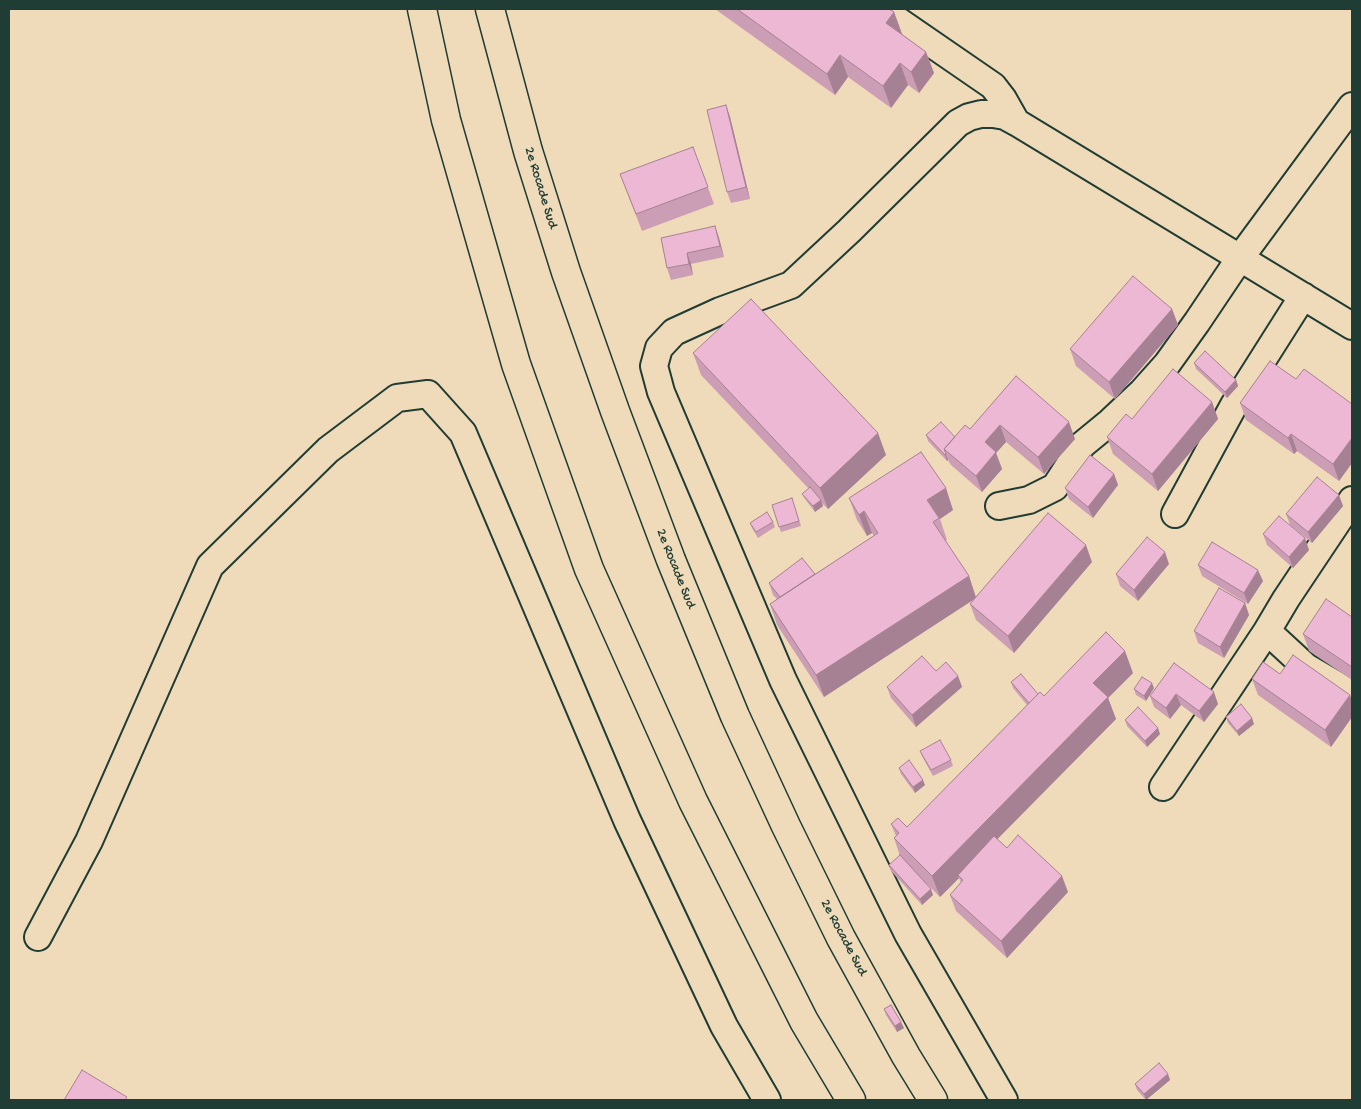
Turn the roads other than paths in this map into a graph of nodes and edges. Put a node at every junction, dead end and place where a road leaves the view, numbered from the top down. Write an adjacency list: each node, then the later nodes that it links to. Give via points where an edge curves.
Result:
1 (422, 9): 17 (highway, via 446,120 516,364 589,569 693,801 804,1021)
2 (490, 9): 18 (highway, 2e Rocade Sud, via 528,152 566,272 670,560 735,716 786,826 842,938 906,1056)
3 (881, 9): 5 (street, via 993,86)
4 (1352, 106): 6 (street)
5 (1016, 122): 6 (street); 19 (street, via 1005,116 981,114 958,123 791,285 674,332 659,348 654,366 661,392 783,680 908,934)
6 (1240, 258): 7 (street); 10 (street, via 1167,364 1142,392 1082,445 1054,487 1028,500)
7 (1303, 296): 8 (street); 11 (street, via 1234,405)
8 (1352, 326)
9 (1352, 500): 12 (street)
10 (999, 506)
11 (1175, 514)
12 (1266, 631): 13 (street, via 1306,666); 14 (street)
13 (1352, 694)
14 (1163, 787)
15 (38, 937): 16 (street, via 89,841 210,566 328,450 397,398 428,394 463,433 627,820 724,1026)
16 (767, 1100)
17 (850, 1100)
18 (934, 1100)
19 (1004, 1100)

